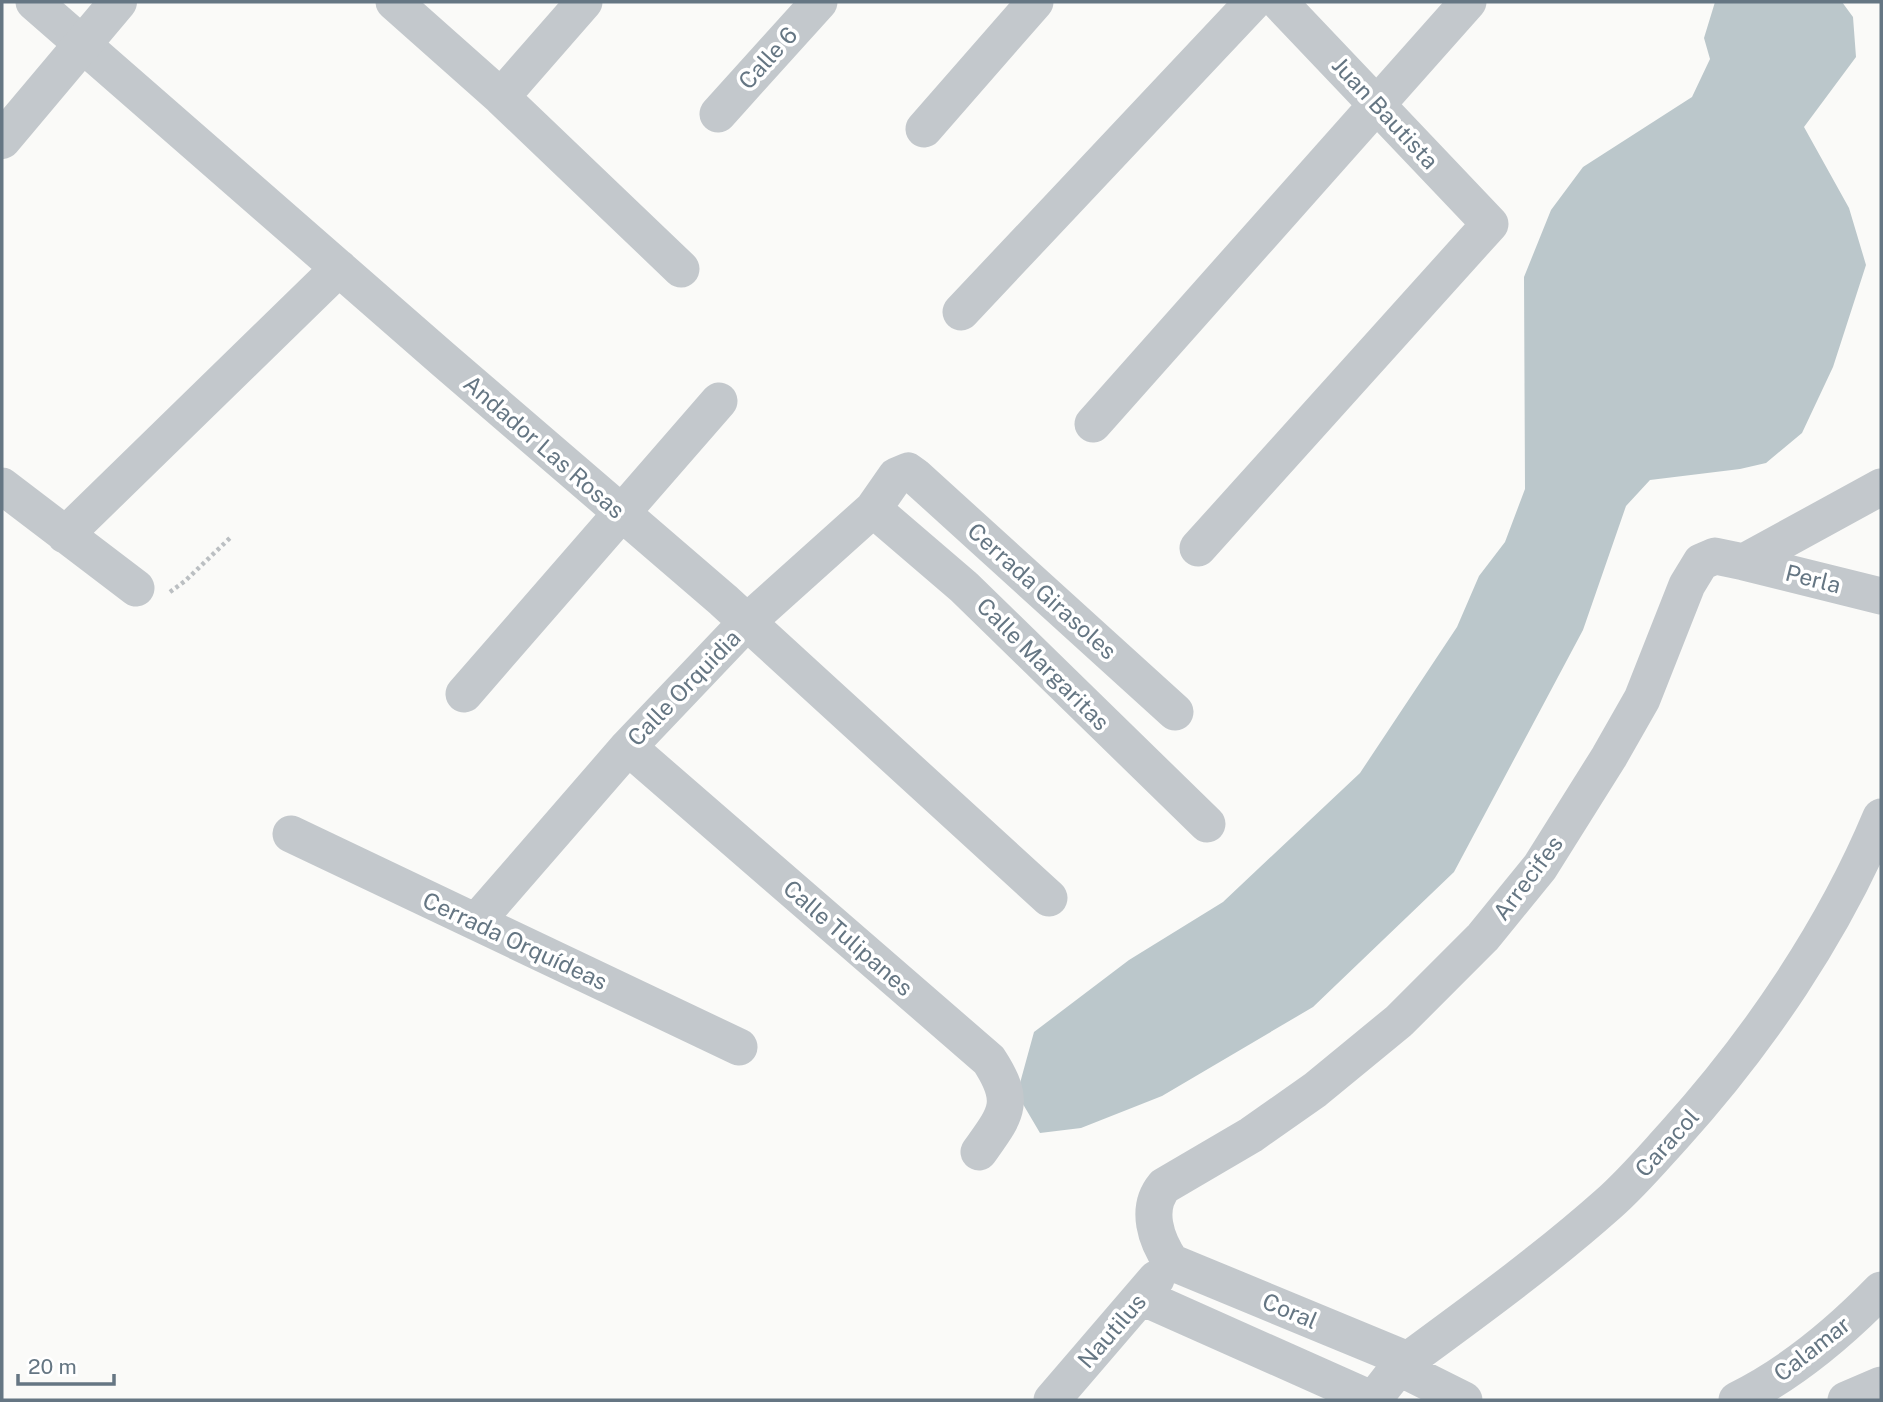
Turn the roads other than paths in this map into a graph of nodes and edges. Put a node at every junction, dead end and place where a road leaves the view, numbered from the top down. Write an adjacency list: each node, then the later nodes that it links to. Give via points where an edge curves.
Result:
1 (34, 2): 10 (street, Andador Las Rosas)
2 (118, 2): 10 (street)
3 (394, 2): 11 (street)
4 (584, 2): 11 (street)
5 (819, 2): 13 (street, Calle 6)
6 (1035, 2): 14 (street)
7 (1253, 2): 18 (street)
8 (1279, 2): 12 (street, Juan Bautista)
9 (1468, 2): 12 (street)
10 (83, 44): 15 (street); 16 (street, Andador Las Rosas)
11 (501, 97): 17 (street)
12 (1376, 104): 20 (street); 27 (street, Juan Bautista, via 1490,224)
13 (718, 114)
14 (923, 129)
15 (2, 140)
16 (339, 268): 25 (street, Andador Las Rosas); 26 (street)
17 (681, 269)
18 (961, 312)
19 (719, 401): 25 (street)
20 (1093, 424)
21 (908, 471): 24 (street, Calle Orquidia, via 896,476); 33 (street, Cerrada Girasoles)
22 (2, 486): 26 (street)
23 (1881, 487): 28 (street)
24 (873, 509): 31 (street, Calle Orquidia); 36 (street, Calle Margaritas, via 964,587)
25 (621, 512): 31 (street, Andador Las Rosas); 32 (street)
26 (65, 535): 29 (street)
27 (1198, 548)
28 (1744, 562): 30 (street, Perla); 42 (street, Arrecifes, via 1715,556 1695,570 1645,692 1609,757 1540,867 1483,937 1399,1021 1315,1090 1159,1192 1154,1219)
29 (136, 588)
30 (1881, 596)
31 (747, 622): 34 (street, Calle Orquidia); 38 (street, Andador Las Rosas)
32 (464, 694)
33 (1175, 712)
34 (628, 747): 39 (street, Calle Orquidia); 41 (street, Calle Tulipanes, via 989,1060 1001,1078 1005,1111)
35 (1881, 817): 45 (street, Caracol, via 1838,906 1773,1012 1700,1107 1609,1203)
36 (1207, 824)
37 (291, 834): 39 (street, Cerrada Orquídeas)
38 (1049, 898)
39 (476, 922): 40 (street, Cerrada Orquídeas)
40 (739, 1047)
41 (978, 1152)
42 (1171, 1262): 44 (street, Nautilus); 45 (street, Coral)
43 (1881, 1290): 50 (street, Calamar, via 1847,1324 1796,1363)
44 (1142, 1297): 47 (street, Nautilus); 48 (street, Coral)
45 (1404, 1364): 48 (street, Caracol); 49 (street)
46 (1881, 1385): 51 (street)
47 (1052, 1400)
48 (1373, 1400)
49 (1464, 1400)
50 (1737, 1400)
51 (1846, 1400)

